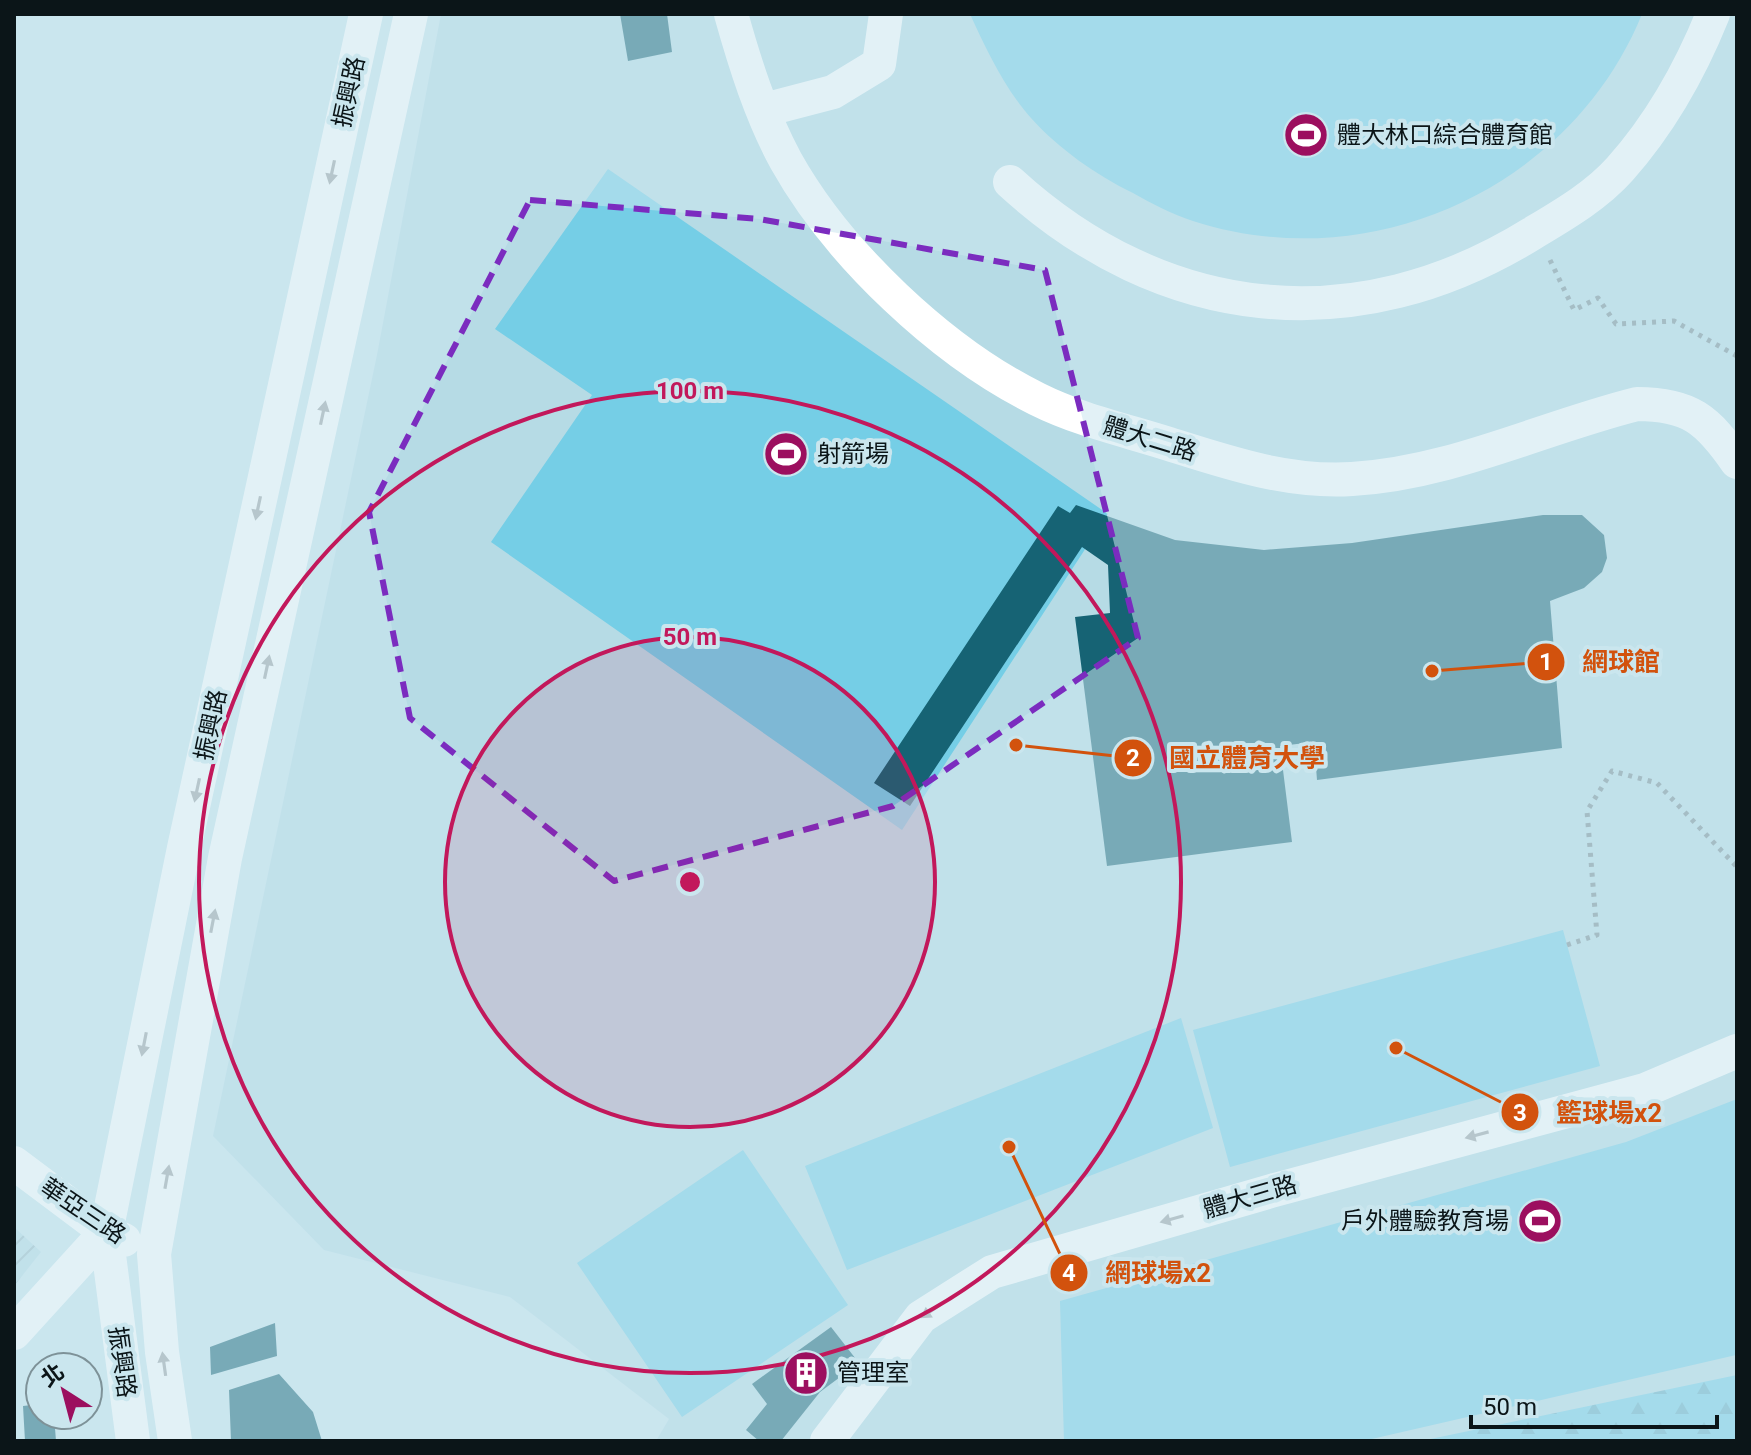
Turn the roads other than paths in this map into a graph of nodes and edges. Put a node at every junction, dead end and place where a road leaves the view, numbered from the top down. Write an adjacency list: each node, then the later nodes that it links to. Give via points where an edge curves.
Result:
1 (366, 14): 11 (street, 振興路, one-way to 11)
2 (411, 14): 12 (street, 振興路, one-way to 2, via 225,858)
3 (731, 14): 6 (street, 體大二路)
4 (886, 14): 6 (street, via 879,64 833,92)
5 (1713, 14): 7 (street, via 1659,122 1618,172 1572,210 1496,256 1444,280 1396,293 1288,306 1179,284 1134,266 1051,220)
6 (764, 110): 8 (street, 體大二路, via 787,161 834,228 924,325 1037,399 1094,421 1244,468 1349,479 1413,472 1585,417 1637,404 1669,404 1691,412 1719,435)
7 (1010, 182)
8 (1737, 462)
9 (1737, 1051): 16 (street, 體大三路, one-way to 16, via 1645,1090 992,1272 921,1317)
10 (14, 1163): 11 (street, 華亞三路)
11 (106, 1232): 12 (street, 華亞三路); 13 (street); 14 (street, 振興路)
12 (154, 1254): 15 (street, 振興路, one-way to 12)
13 (14, 1333)
14 (133, 1441)
15 (175, 1441)
16 (827, 1441)

